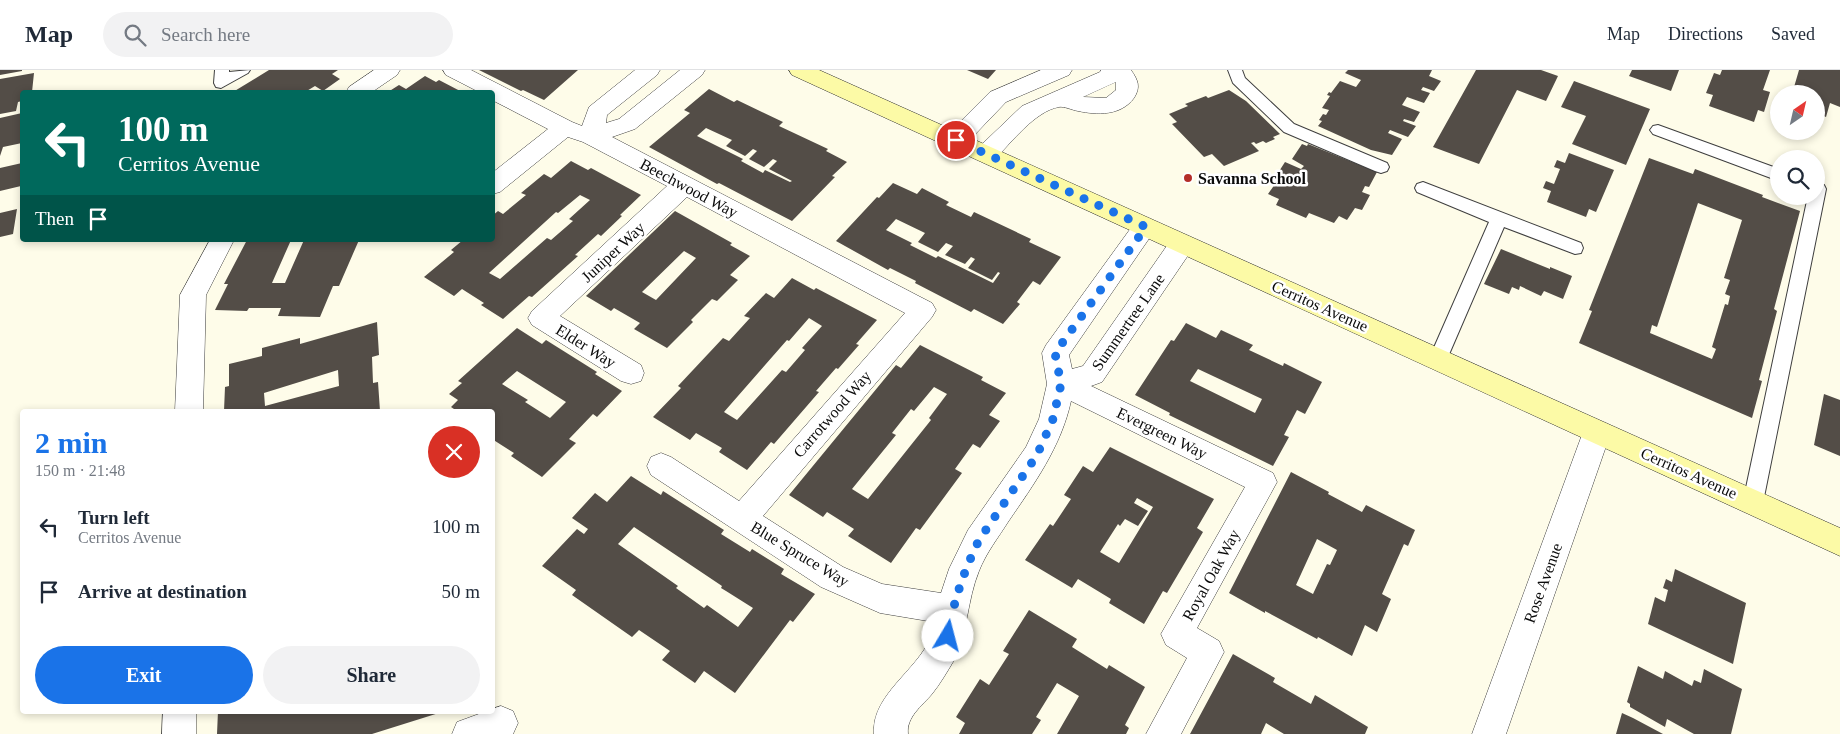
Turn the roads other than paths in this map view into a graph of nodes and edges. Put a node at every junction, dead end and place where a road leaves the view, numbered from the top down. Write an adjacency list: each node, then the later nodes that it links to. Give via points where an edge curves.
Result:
1 (222, 70): 2 (lane, via 221,83)
2 (243, 70)
3 (388, 70): 12 (street)
4 (454, 70): 13 (street, Beechwood Way)
5 (649, 70): 18 (street, via 597,112)
6 (694, 70): 18 (street, via 627,124)
7 (800, 70): 19 (main road, Cerritos Avenue)
8 (1061, 70): 19 (street, via 998,97)
9 (1112, 70): 15 (street, via 1109,77)
10 (1120, 70): 15 (street, via 1128,82 1128,89 1121,100 1110,105 1091,106)
11 (1235, 70): 21 (lane, via 1238,80 1289,128)
12 (359, 90)
13 (492, 90)
14 (495, 92): 16 (street, Beechwood Way)
15 (1058, 98): 20 (street, via 1030,111)
16 (564, 128): 18 (street, Beechwood Way); 23 (street)
17 (1658, 130): 22 (lane)
18 (591, 136): 24 (street, Beechwood Way)
19 (956, 140): 20 (main road, Cerritos Avenue)
20 (986, 154): 28 (main road, Cerritos Avenue)
21 (1381, 168)
22 (1770, 172)
23 (495, 184)
24 (684, 185): 32 (street, Beechwood Way); 33 (street, Juniper Way)
25 (1423, 188): 27 (lane)
26 (1815, 205): 41 (lane)
27 (1499, 219): 31 (lane); 34 (lane)
28 (1146, 227): 30 (main road, Cerritos Avenue); 36 (street, via 1055,353)
29 (221, 242): 37 (street, via 192,295)
30 (1182, 244): 34 (main road, Cerritos Avenue); 36 (street, Summertree Lane, via 1092,374)
31 (1575, 248)
32 (923, 310): 42 (street, Carrotwood Way)
33 (541, 318): 35 (street, Elder Way)
34 (1438, 360): 38 (main road, Cerritos Avenue)
35 (631, 373)
36 (1061, 384): 40 (street, Evergreen Way); 44 (street, via 1053,419 1037,455 979,540 964,570)
37 (189, 409)
38 (1597, 432): 41 (main road, Cerritos Avenue); 51 (street, Rose Avenue)
39 (661, 466): 42 (street, Blue Spruce Way)
40 (1263, 482): 50 (street, Royal Oak Way, via 1177,634 1208,652)
41 (1753, 502): 43 (main road, Cerritos Avenue)
42 (742, 519): 44 (street, Blue Spruce Way, via 832,577 880,598)
43 (1840, 542)
44 (952, 610): 49 (street, via 942,650 921,682 904,700 890,723)
45 (180, 714): 47 (street)
46 (501, 723): 48 (street)
47 (179, 734)
48 (469, 734)
49 (890, 734)
50 (1163, 734)
51 (1489, 734)

